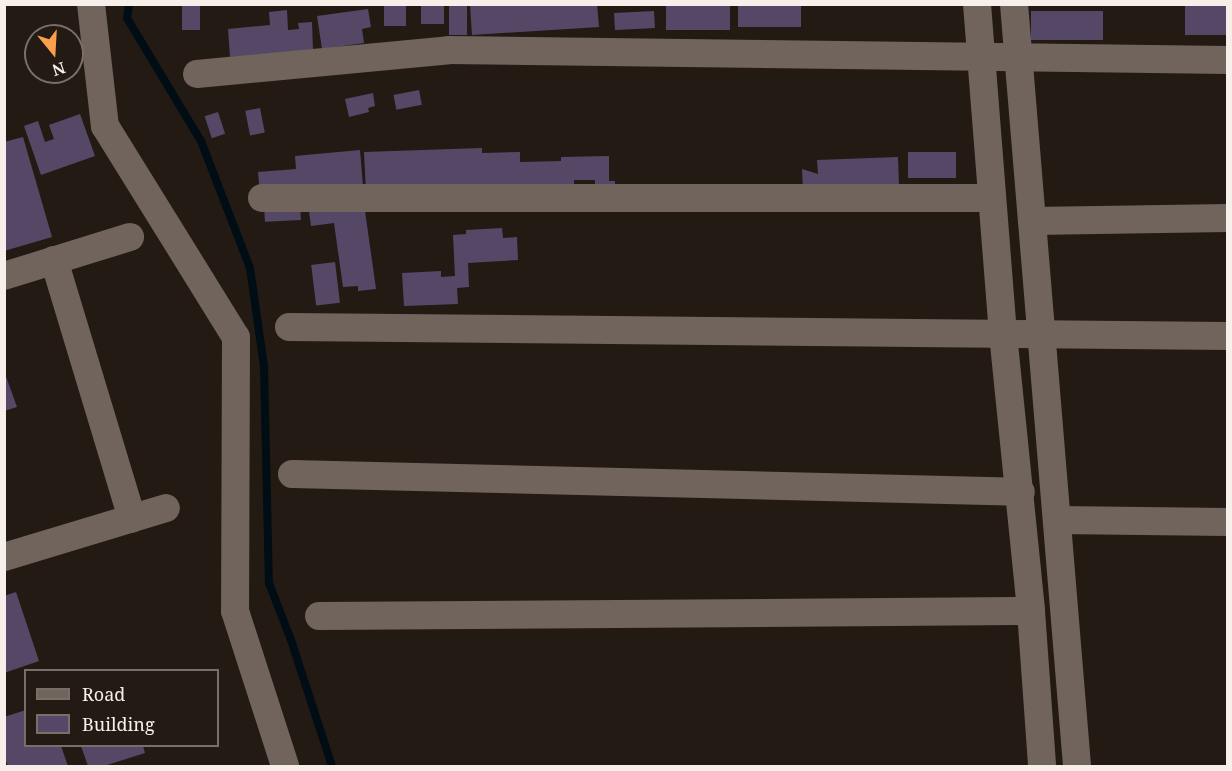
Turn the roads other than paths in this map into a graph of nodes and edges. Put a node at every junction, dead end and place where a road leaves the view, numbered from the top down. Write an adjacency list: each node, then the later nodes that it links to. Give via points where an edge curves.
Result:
1 (91, 4): 28 (street, via 105,126 236,337 235,611)
2 (977, 4): 4 (street)
3 (1014, 4): 5 (street)
4 (981, 58): 5 (street); 7 (street, via 449,50); 9 (street)
5 (1020, 59): 6 (street); 11 (street)
6 (1227, 60)
7 (197, 74)
8 (262, 198): 9 (street)
9 (992, 198): 16 (street)
10 (1227, 218): 11 (street)
11 (1032, 221): 17 (street)
12 (130, 237): 13 (street)
13 (54, 260): 14 (street); 22 (street)
14 (4, 276)
15 (289, 327): 16 (street)
16 (1004, 334): 17 (street); 20 (street)
17 (1041, 334): 18 (street); 23 (street)
18 (1227, 336)
19 (292, 474): 20 (street)
20 (1021, 492): 26 (street)
21 (166, 508): 22 (street)
22 (132, 518): 25 (street)
23 (1057, 520): 24 (street); 30 (street)
24 (1227, 522)
25 (4, 557)
26 (1031, 611): 27 (street); 29 (street)
27 (318, 616)
28 (285, 766)
29 (1042, 766)
30 (1077, 766)

